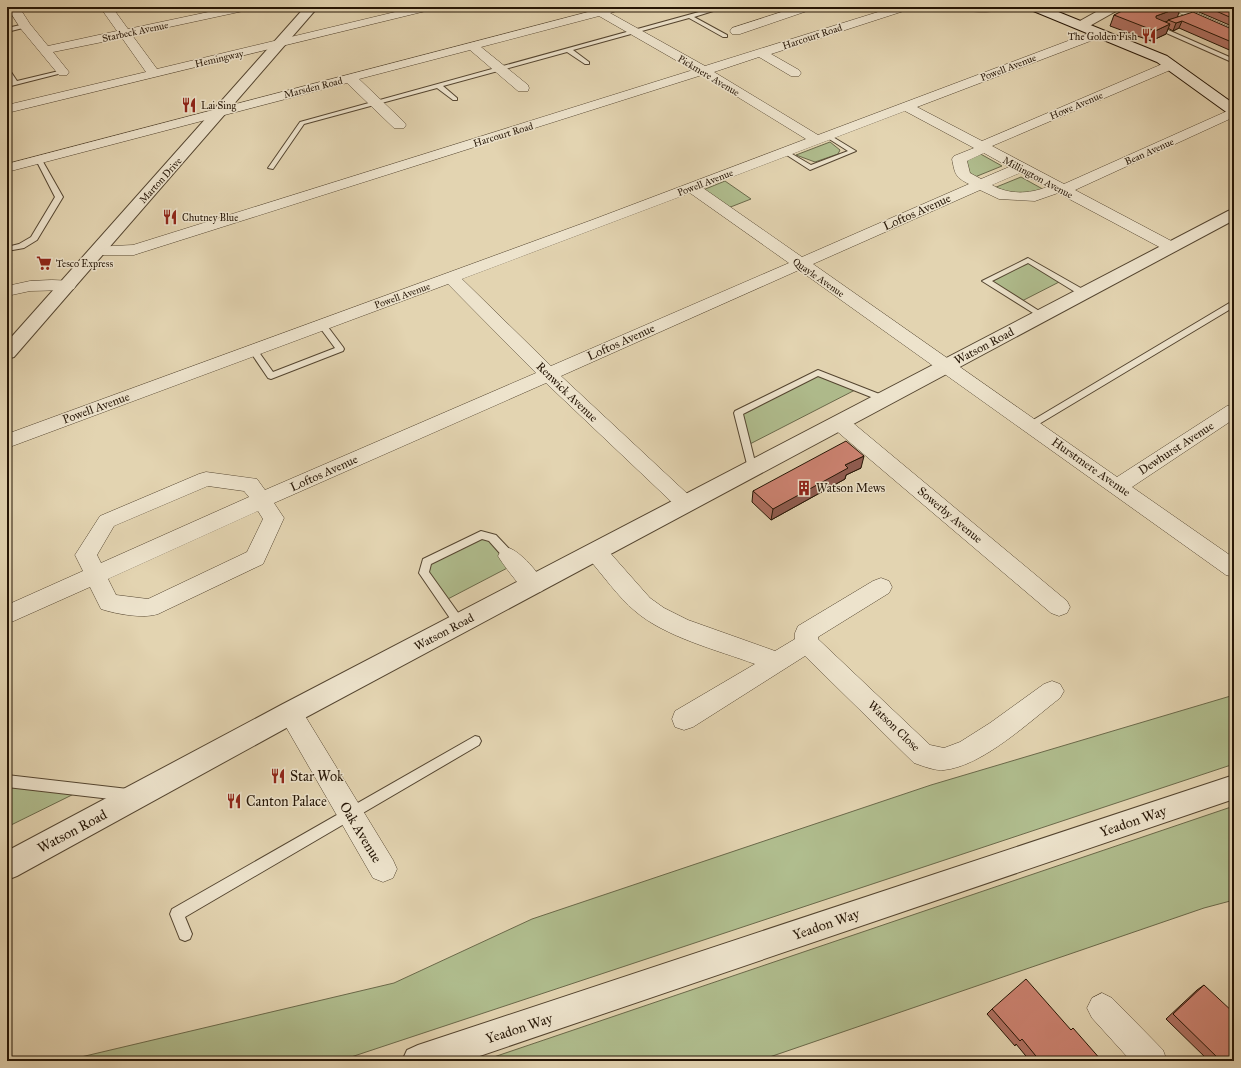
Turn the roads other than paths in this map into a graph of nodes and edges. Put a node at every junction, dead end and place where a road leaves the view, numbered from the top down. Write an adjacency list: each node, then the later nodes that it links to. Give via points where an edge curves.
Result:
1 (106, 7): 27 (street)
2 (248, 7): 27 (street, Starbeck Avenue)
3 (312, 7): 30 (street, Marton Drive)
4 (430, 7): 30 (street, Hemingway)
5 (620, 7): 14 (street, Marsden Road)
6 (723, 7): 17 (lane)
7 (906, 7): 21 (street, Harcourt Road)
8 (951, 7): 9 (street)
9 (1003, 7)
10 (1035, 7): 26 (street)
11 (1114, 7): 26 (street)
12 (806, 8): 15 (street)
13 (12, 11): 20 (street)
14 (600, 12): 24 (street, Pickmere Avenue); 31 (street, Marsden Road)
15 (789, 12): 21 (street); 25 (street)
16 (1182, 12): 22 (street)
17 (689, 16): 24 (lane); 29 (lane)
18 (1168, 24): 35 (lane, via 1156,27)
19 (1234, 24): 22 (street)
20 (25, 26): 23 (lane); 33 (street)
21 (816, 26): 34 (street, Harcourt Road)
22 (1222, 28): 28 (street)
23 (7, 30)
24 (634, 31): 32 (lane); 40 (street, Pickmere Avenue)
25 (736, 31)
26 (1086, 31): 37 (street, via 1162,59); 51 (street, Powell Avenue)
27 (124, 33): 33 (street, Starbeck Avenue); 42 (street)
28 (1234, 33)
29 (725, 36)
30 (281, 43): 42 (street, Hemingway); 53 (street, Marton Drive)
31 (472, 46): 38 (street); 44 (street, Marsden Road)
32 (567, 49): 36 (lane); 38 (lane)
33 (46, 50): 41 (street)
34 (762, 53): 40 (street, Harcourt Road); 43 (street)
35 (1234, 61)
36 (586, 63)
37 (1171, 65): 54 (street); 57 (street, Howe Avenue)
38 (499, 68): 47 (lane); 48 (street)
39 (7, 70): 45 (lane)
40 (704, 71): 56 (street, Pickmere Avenue); 69 (street, Harcourt Road, via 134,250)
41 (63, 72): 45 (lane)
42 (153, 73): 52 (street, Hemingway)
43 (794, 73)
44 (350, 78): 50 (street); 53 (street, Marsden Road)
45 (16, 83): 46 (lane)
46 (7, 84)
47 (438, 85): 49 (lane); 50 (lane)
48 (523, 88)
49 (454, 99)
50 (375, 102): 55 (street); 61 (lane, via 302,123)
51 (906, 106): 56 (street, Powell Avenue); 57 (street, Millington Avenue)
52 (7, 109)
53 (222, 111): 59 (street, Marsden Road); 69 (street, Marton Drive)
54 (1234, 111): 65 (street, Bean Avenue)
55 (399, 125)
56 (822, 138): 58 (street, Powell Avenue); 58 (lane, via 853,151 810,168)
57 (983, 147): 62 (street, Millington Avenue); 63 (street, via 959,160 963,175)
58 (785, 152): 64 (street, Powell Avenue)
59 (39, 160): 60 (street, Marsden Road); 68 (lane, via 59,197 34,238 21,246)
60 (7, 168)
61 (271, 168)
62 (1021, 168): 63 (street, Loftos Avenue); 65 (street, Millington Avenue)
63 (980, 185): 65 (street, via 999,195 1035,197); 70 (street, Loftos Avenue)
64 (692, 187): 70 (street, Quayle Avenue); 71 (street, Powell Avenue)
65 (1061, 189): 67 (street, Millington Avenue)
66 (1234, 214): 67 (street, Watson Road)
67 (1170, 247): 74 (street, Watson Road)
68 (7, 249)
69 (99, 250): 72 (street, Marton Drive)
70 (799, 264): 80 (street, Quayle Avenue); 81 (street, Loftos Avenue)
71 (451, 277): 77 (street, Powell Avenue); 81 (street, Renwick Avenue)
72 (68, 285): 73 (street, via 38,285); 79 (street, Marton Drive)
73 (7, 291)
74 (1083, 292): 76 (street, Watson Road); 76 (lane, via 1028,260 986,281)
75 (1234, 304): 85 (lane)
76 (1041, 316): 80 (street, Watson Road)
77 (322, 325): 78 (street, Powell Avenue); 78 (lane, via 340,349 271,376)
78 (253, 350): 86 (street, Powell Avenue)
79 (7, 353)
80 (946, 367): 82 (street, Watson Road); 85 (street, Hurstmere Avenue)
81 (548, 374): 89 (street, Loftos Avenue); 90 (street, Renwick Avenue)
82 (884, 399): 84 (street, Watson Road); 87 (lane, via 818,373 738,413)
83 (1234, 410): 88 (street, Dewhurst Avenue)
84 (840, 423): 87 (street, Watson Road); 97 (street, Sowerby Avenue)
85 (1031, 425): 88 (street, Hurstmere Avenue)
86 (7, 441)
87 (752, 470): 90 (street, Watson Road)
88 (1118, 486): 93 (street, Hurstmere Avenue)
89 (262, 500): 94 (street, Loftos Avenue); 94 (street, via 250,484 206,479 108,521 86,555); 94 (street, via 274,518 255,558 150,608 110,602)
90 (686, 504): 91 (street, Watson Road)
91 (596, 552): 95 (street, Watson Road); 101 (street, via 642,604 656,614 680,627)
92 (508, 556): 95 (street); 99 (lane, via 492,538 481,536 428,562 424,573)
93 (1234, 569)
94 (95, 575): 98 (street, Loftos Avenue)
95 (534, 585): 99 (street, Watson Road)
96 (881, 587): 100 (street, via 806,633)
97 (1059, 607)
98 (7, 615)
99 (460, 624): 103 (street, Watson Road)
100 (807, 643): 101 (street); 102 (street, Watson Close, via 923,755 944,760 961,755 977,746)
101 (777, 662): 104 (street)
102 (1052, 691)
103 (290, 713): 108 (street, Watson Road); 109 (street, Oak Avenue)
104 (684, 719)
105 (475, 741): 109 (lane)
106 (7, 781): 108 (lane, Watson Road)
107 (1234, 787): 114 (street, Yeadon Way)
108 (136, 796): 110 (street, Watson Road)
109 (350, 814): 111 (street, Oak Avenue); 112 (lane, via 177,914)
110 (7, 866)
111 (383, 869)
112 (185, 934)
113 (1102, 1008): 115 (street)
114 (418, 1061)
115 (1152, 1061)

